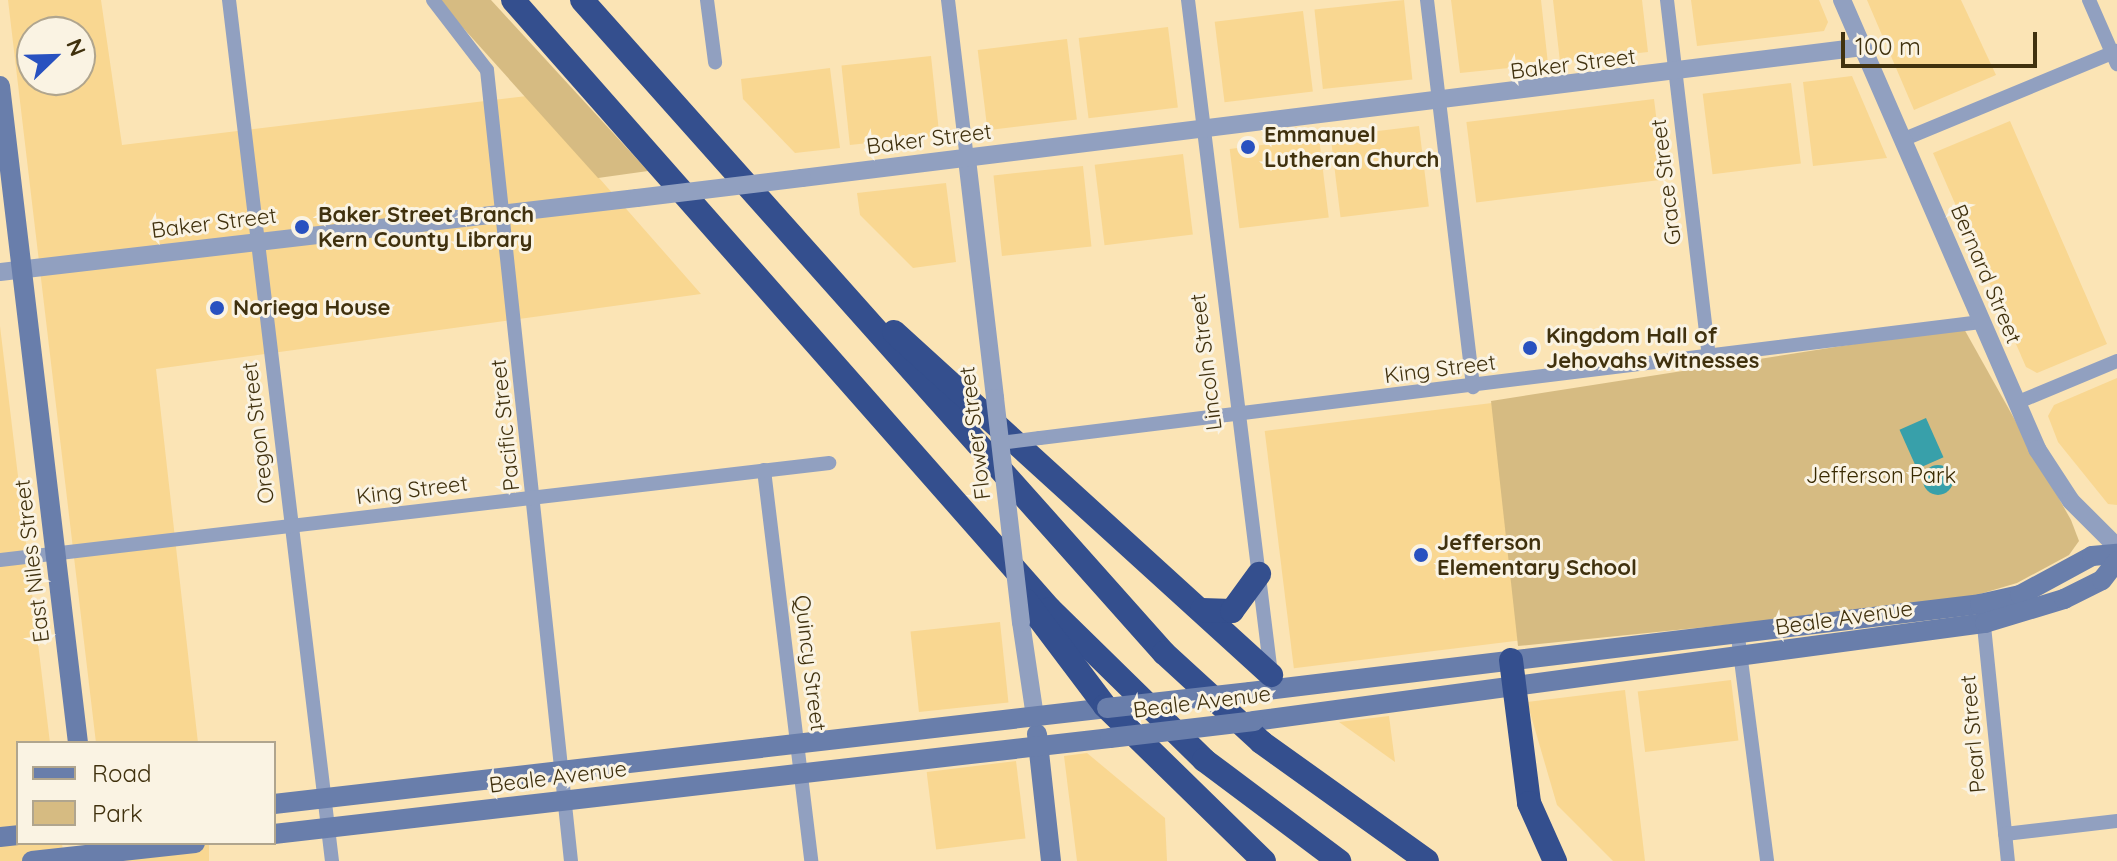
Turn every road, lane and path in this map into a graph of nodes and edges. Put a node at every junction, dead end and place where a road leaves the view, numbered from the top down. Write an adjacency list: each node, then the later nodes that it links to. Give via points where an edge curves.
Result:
1 (229, 0): 22 (street, Oregon Street)
2 (513, 0): 36 (highway)
3 (582, 0): 23 (highway)
4 (707, 0): 14 (street)
5 (948, 0): 20 (street, Flower Street)
6 (1188, 0): 18 (street, Lincoln Street)
7 (1427, 0): 17 (street)
8 (1667, 0): 15 (street, Grace Street)
9 (1842, 0): 12 (street, Bernard Street)
10 (2089, 0): 13 (street)
11 (434, 1): 21 (street, Pacific Street, via 486,64)
12 (1863, 47): 15 (street, Baker Street); 19 (street, Bernard Street)
13 (2115, 56): 19 (street)
14 (715, 62)
15 (1676, 76): 17 (street, Baker Street); 27 (street, Grace Street)
16 (0, 86): 24 (main road, East Niles Street)
17 (1440, 103): 18 (street, Baker Street); 29 (street)
18 (1203, 131): 20 (street, Baker Street); 31 (street, Lincoln Street)
19 (1902, 140): 26 (street, Bernard Street)
20 (967, 159): 21 (street, Baker Street, bridge); 32 (street, Flower Street, bridge)
21 (504, 213): 22 (street, Baker Street); 35 (street, Pacific Street)
22 (258, 242): 24 (street, Baker Street); 37 (street, Oregon Street)
23 (813, 257): 44 (highway); 73 (highway, via 1164,653 1261,742)
24 (21, 270): 25 (street, Baker Street); 39 (main road, East Niles Street)
25 (0, 272)
26 (1981, 322): 27 (street, King Street); 30 (street, Bernard Street)
27 (1709, 359): 29 (street, King Street)
28 (2117, 361): 30 (street)
29 (1473, 387): 31 (street, King Street)
30 (2016, 403): 38 (street, Bernard Street, via 2071,501)
31 (1237, 415): 32 (street, King Street, bridge); 43 (street, Lincoln Street)
32 (1000, 443): 50 (street, Flower Street, bridge)
33 (829, 463): 34 (street, King Street)
34 (764, 470): 35 (street, King Street); 53 (street, Quincy Street)
35 (535, 497): 37 (street, King Street); 55 (street, Pacific Street)
36 (959, 503): 71 (highway, via 1105,706); 72 (highway, via 1050,609 1204,760)
37 (291, 526): 39 (street, King Street); 57 (street, Oregon Street)
38 (2117, 547)
39 (55, 554): 41 (street, King Street); 52 (main road, East Niles Street)
40 (2117, 554): 45 (main road, Beale Avenue, via 2092,556)
41 (0, 560)
42 (2117, 561): 45 (main road, Beale Avenue, via 2102,580 2064,599)
43 (1259, 574): 44 (highway, via 1232,611); 48 (street, Lincoln Street)
44 (1202, 610): 48 (highway)
45 (1982, 614): 46 (main road, Beale Avenue); 63 (street, Pearl Street)
46 (1740, 647): 47 (main road, Beale Avenue); 49 (main road, Beale Avenue); 75 (street)
47 (1511, 660): 48 (main road, Beale Avenue); 49 (highway)
48 (1273, 681): 50 (main road, Beale Avenue, bridge, via 1250,692); 51 (main road, Lincoln Street)
49 (1514, 689): 51 (main road, Beale Avenue); 74 (highway, via 1529,803)
50 (1035, 717): 53 (main road, Beale Avenue); 54 (main road, Flower Street)
51 (1279, 717): 54 (main road, Beale Avenue, bridge)
52 (78, 741)
53 (798, 745): 55 (main road, Beale Avenue); 56 (street, Quincy Street)
54 (1038, 746): 56 (main road, Beale Avenue); 70 (main road, Flower Street)
55 (559, 771): 57 (main road, Beale Avenue); 58 (street, Pacific Street)
56 (802, 774): 58 (main road, Beale Avenue); 69 (street, Quincy Street)
57 (325, 798): 59 (main road, Beale Avenue); 61 (street, Oregon Street)
58 (563, 800): 61 (main road, Beale Avenue); 68 (street, Pacific Street)
59 (276, 804)
60 (2117, 821): 63 (street)
61 (329, 828): 62 (main road, Beale Avenue); 67 (street, Oregon Street)
62 (276, 834)
63 (2005, 834): 76 (street, Pearl Street)
64 (174, 845): 65 (main road)
65 (92, 853): 66 (main road)
66 (32, 861)
67 (332, 861)
68 (571, 861)
69 (811, 861)
70 (1051, 861)
71 (1264, 861)
72 (1339, 861)
73 (1427, 861)
74 (1555, 861)
75 (1767, 861)
76 (2008, 861)

